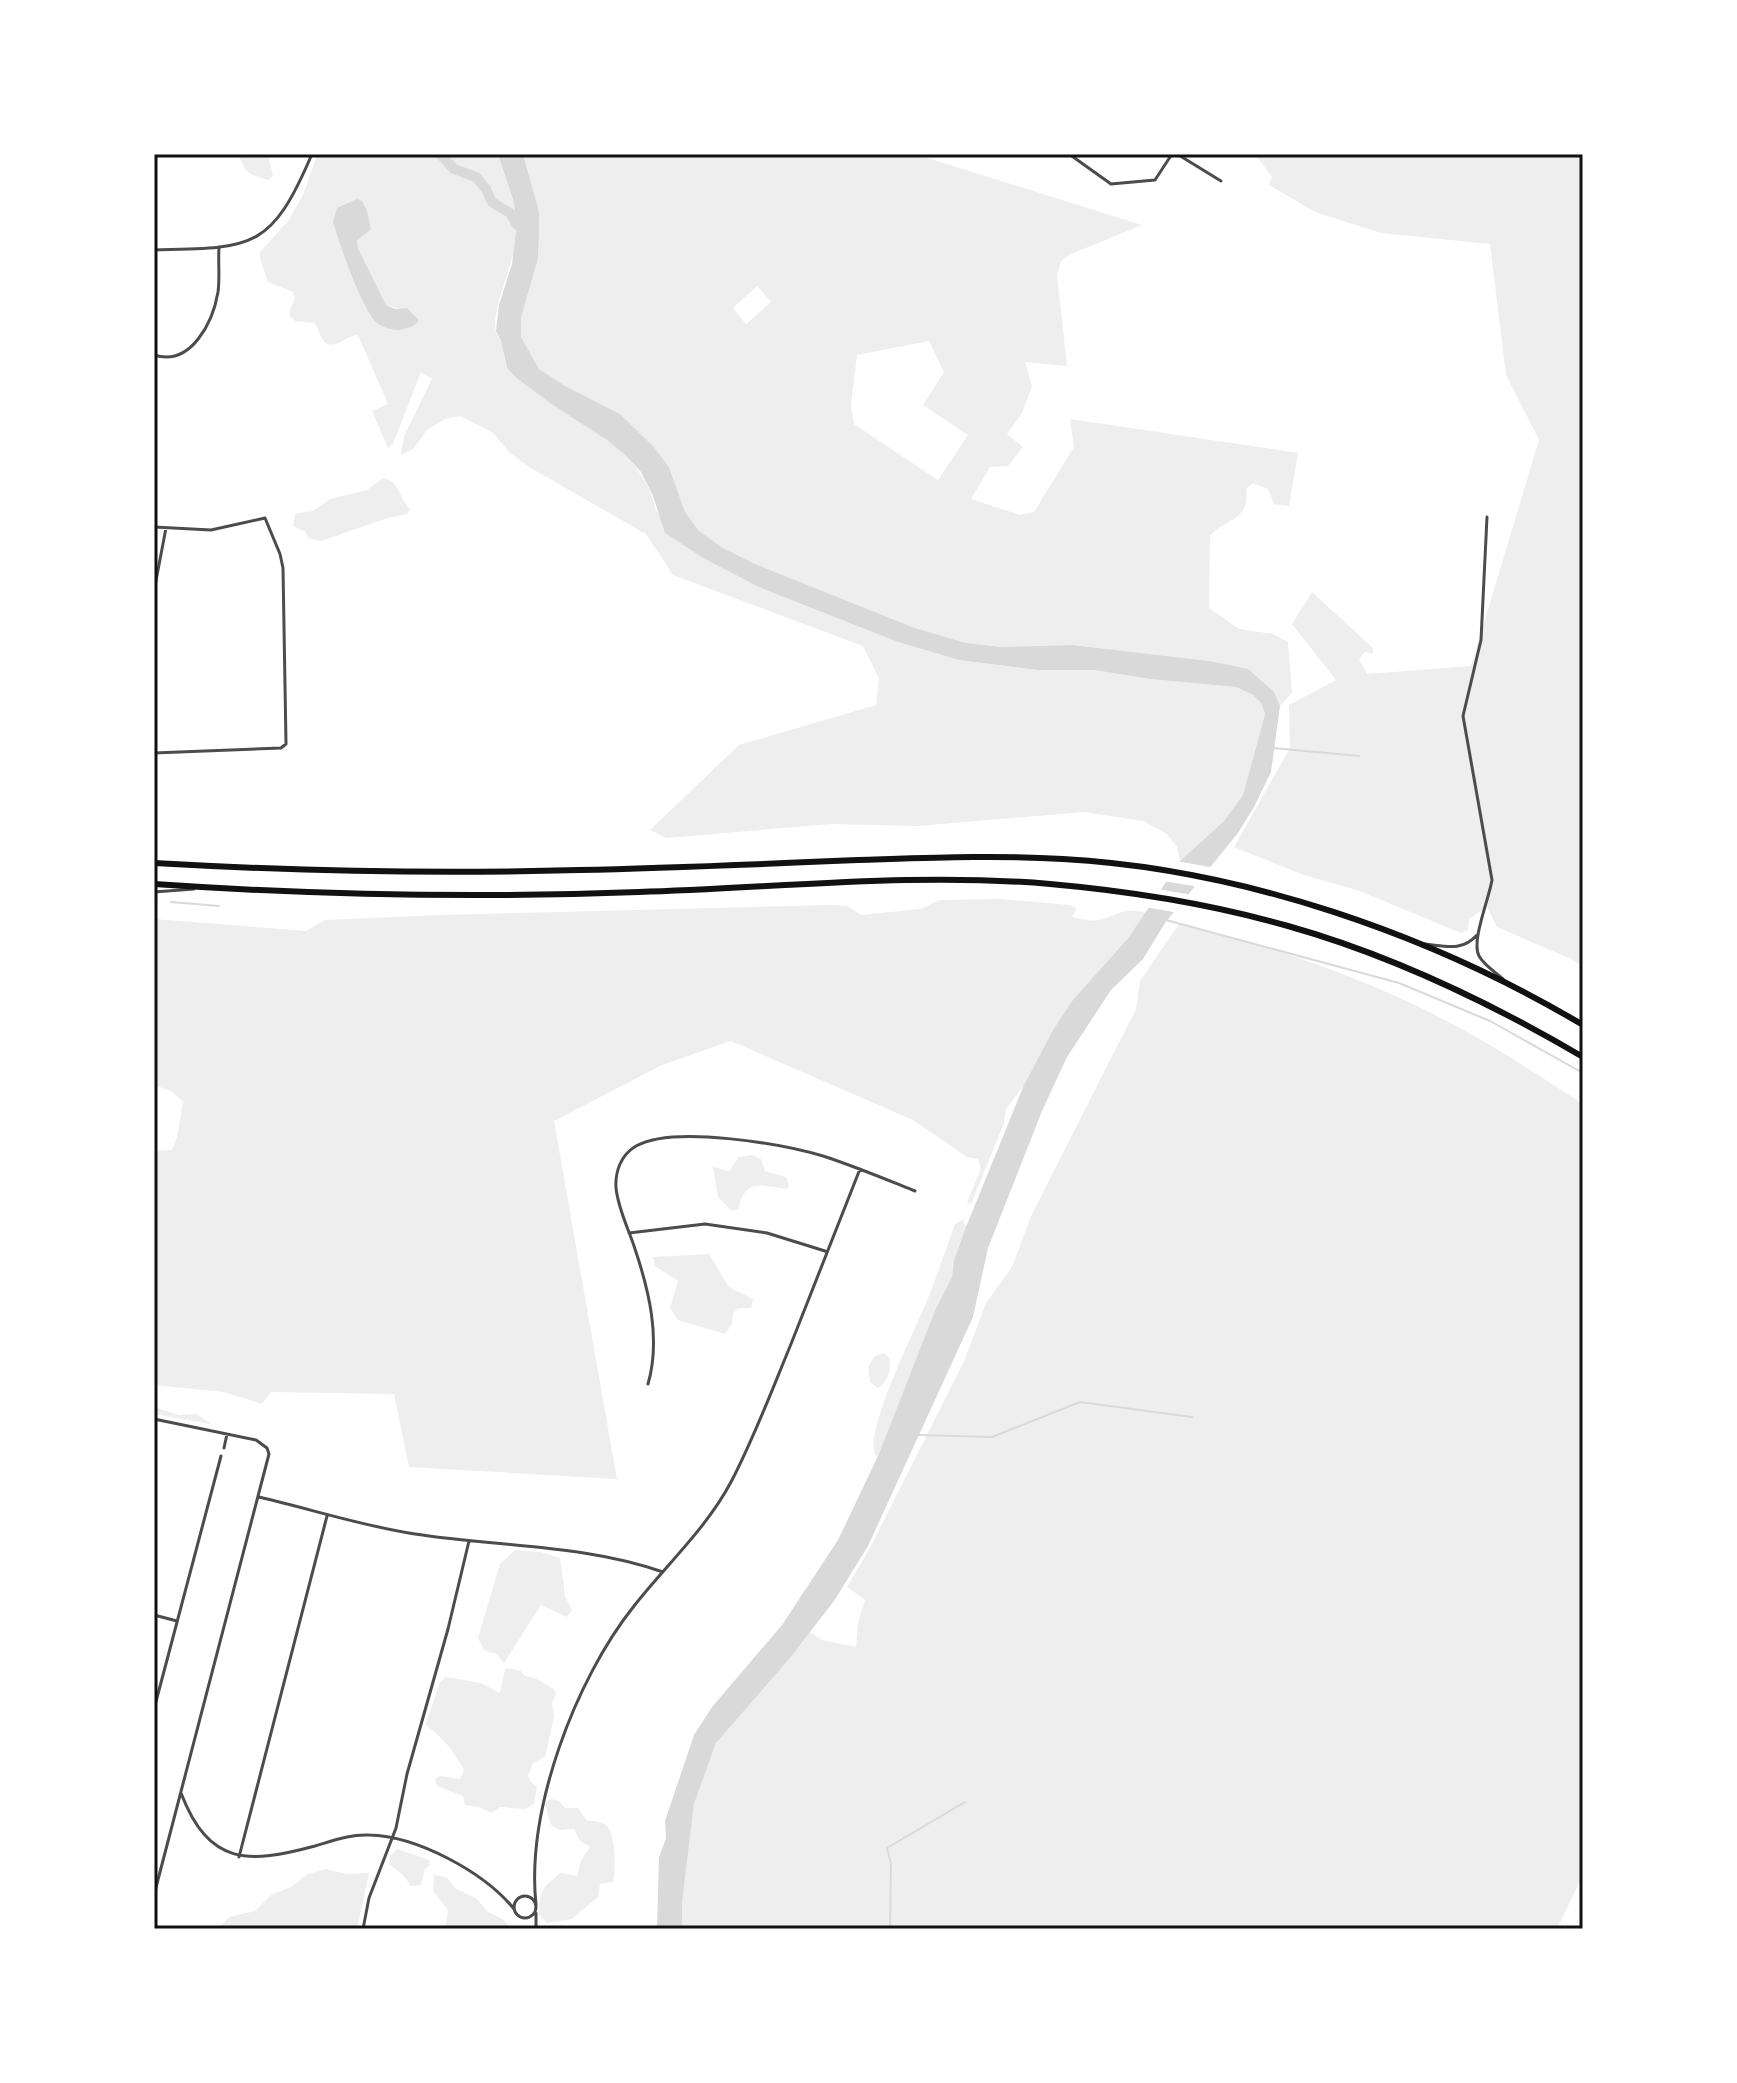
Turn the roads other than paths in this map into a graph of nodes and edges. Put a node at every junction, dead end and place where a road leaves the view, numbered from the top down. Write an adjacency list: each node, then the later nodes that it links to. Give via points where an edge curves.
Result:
1 (312, 154): 5 (street, via 293,196 266,232 241,245)
2 (1069, 154): 3 (street, via 1111,184 1155,180)
3 (1174, 154): 4 (street)
4 (1221, 181)
5 (219, 247): 6 (street); 7 (street, via 218,293 197,344 174,357)
6 (154, 250)
7 (154, 355)
8 (1487, 517): 17 (street, via 1481,640 1463,716 1492,880)
9 (154, 527): 10 (street)
10 (166, 527): 11 (street); 12 (street, via 211,530 265,518 283,568 286,744)
11 (154, 591)
12 (154, 753)
13 (154, 863): 18 (highway, via 418,871 971,856 1065,859 1293,899)
14 (154, 884): 15 (highway)
15 (209, 888): 16 (street); 21 (highway, via 548,894 916,881 1101,890 1288,926 1495,1009)
16 (154, 892)
17 (1477, 935): 18 (street, via 1459,947); 19 (street, via 1478,954)
18 (1413, 942): 19 (highway)
19 (1507, 984): 20 (highway)
20 (1583, 1025)
21 (1583, 1057)
22 (860, 1169): 23 (street); 24 (street, via 765,1143 648,1141 629,1151 618,1168 616,1191); 25 (street)
23 (915, 1191)
24 (629, 1233): 25 (street, via 718,1225 767,1233); 26 (street, via 654,1327)
25 (827, 1252): 34 (street, via 741,1464 712,1512)
26 (648, 1384)
27 (154, 1419): 28 (street)
28 (227, 1434): 29 (street); 31 (street, via 267,1448)
29 (224, 1448)
30 (221, 1456): 36 (street)
31 (259, 1497): 32 (street); 38 (street)
32 (327, 1515): 33 (street); 40 (street)
33 (469, 1541): 34 (street, via 585,1551); 39 (street)
34 (663, 1572): 41 (street, via 633,1607 583,1686 549,1785)
35 (154, 1615): 36 (street)
36 (177, 1621): 37 (street)
37 (154, 1709)
38 (181, 1793): 40 (street, via 204,1833 220,1849); 42 (street)
39 (393, 1837): 40 (street, via 342,1838 279,1855); 43 (street, via 434,1851); 50 (street)
40 (239, 1857)
41 (535, 1881): 44 (street); 46 (street)
42 (154, 1895)
43 (501, 1896): 45 (street); 47 (street)
44 (525, 1896): 45 (street); 46 (street)
45 (519, 1898): 47 (street)
46 (536, 1907): 48 (street); 49 (street)
47 (514, 1909): 48 (street)
48 (525, 1918): 49 (street)
49 (536, 1927)
50 (363, 1929)

